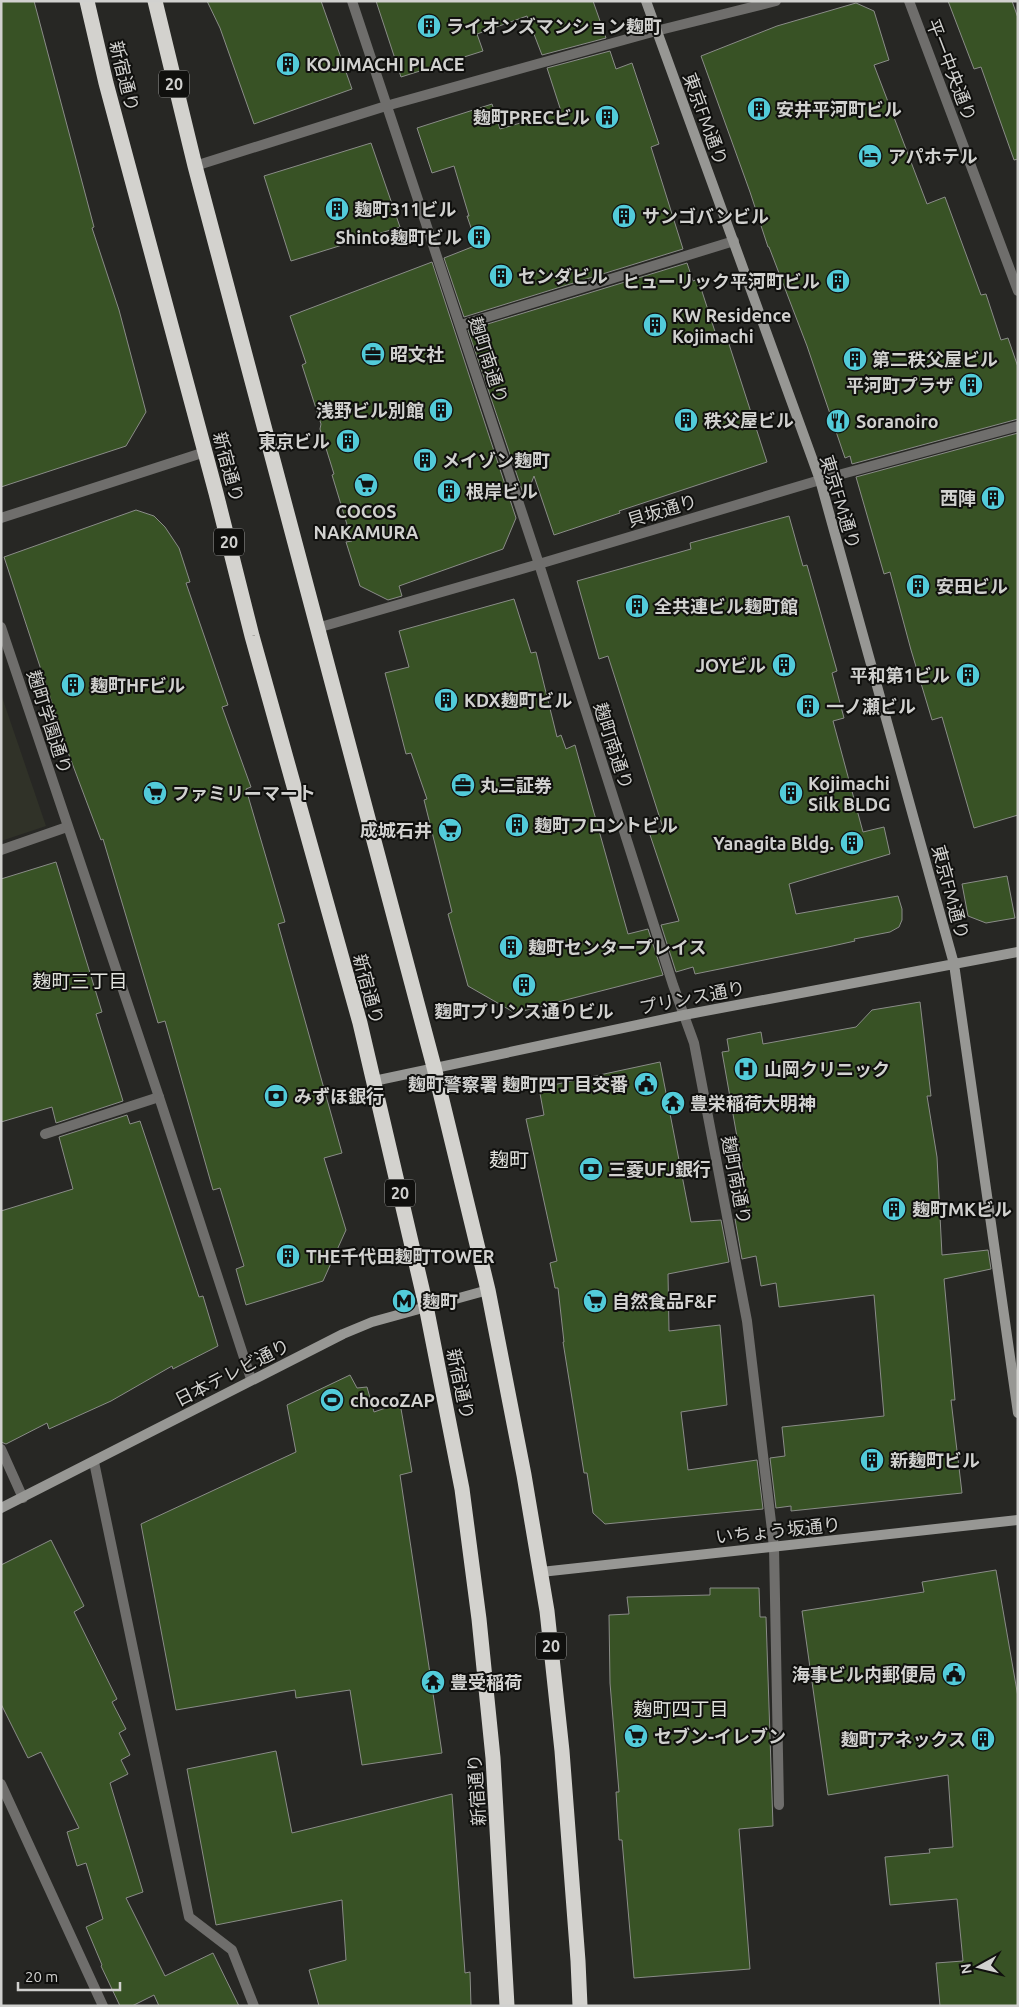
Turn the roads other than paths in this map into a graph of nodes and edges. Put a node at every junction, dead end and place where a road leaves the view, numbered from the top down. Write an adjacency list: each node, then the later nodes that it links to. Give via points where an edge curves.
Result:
1 (87, 1): 14 (highway, 新宿通り / 20)
2 (155, 1): 9 (highway, 20)
3 (352, 1): 8 (street, 麹町南通り)
4 (646, 1): 7 (street, 東京FM通り)
5 (776, 1): 7 (street)
6 (909, 1): 11 (street, 平一中央通り)
7 (656, 31): 8 (street); 10 (street, 東京FM通り)
8 (386, 106): 9 (street); 12 (street, 麹町南通り)
9 (195, 166): 19 (highway, 20)
10 (734, 241): 12 (street); 15 (street, 東京FM通り)
11 (1018, 291)
12 (461, 325): 17 (street, 麹町南通り)
13 (1018, 426): 15 (street, 貝坂通り)
14 (205, 452): 16 (street); 26 (highway, 新宿通り / 20)
15 (820, 480): 17 (street, 貝坂通り); 23 (street, 東京FM通り)
16 (1, 518)
17 (539, 564): 19 (street, 貝坂通り); 24 (street, 麹町南通り)
18 (1, 627): 20 (street, 麹町学園通り)
19 (317, 628): 25 (highway, 20)
20 (67, 827): 21 (street); 27 (street, 麹町学園通り)
21 (1, 850)
22 (1018, 952): 23 (street, プリンス通り)
23 (954, 964): 24 (street, プリンス通り); 32 (street, 東京FM通り)
24 (684, 1015): 25 (street, プリンス通り); 38 (street, 麹町南通り, via 694,1043 748,1321)
25 (434, 1067): 26 (street, プリンス通り); 29 (highway, 20)
26 (374, 1081): 30 (highway, 新宿通り / 20)
27 (159, 1097): 28 (street); 31 (street, 麹町学園通り)
28 (45, 1134)
29 (488, 1290): 30 (street, 日本テレビ通り); 39 (highway, 20)
30 (426, 1306): 31 (street, 日本テレビ通り, via 343,1334); 44 (highway, 新宿通り / 20, via 462,1489 479,1619 493,1758)
31 (251, 1379): 34 (street, 日本テレビ通り)
32 (1018, 1413)
33 (1, 1449): 35 (street)
34 (94, 1462): 35 (street, 日本テレビ通り); 43 (street, via 189,1917 232,1950)
35 (23, 1498): 36 (street, 日本テレビ通り)
36 (1, 1508)
37 (1018, 1520): 38 (street, いちょう坂通り)
38 (774, 1547): 39 (street, いちょう坂通り); 41 (street, 麹町南通り)
39 (541, 1572): 45 (highway, 20, via 562,1751)
40 (1, 1784): 42 (street)
41 (780, 1804)
42 (103, 2006)
43 (254, 2006)
44 (507, 2006)
45 (580, 2006)

